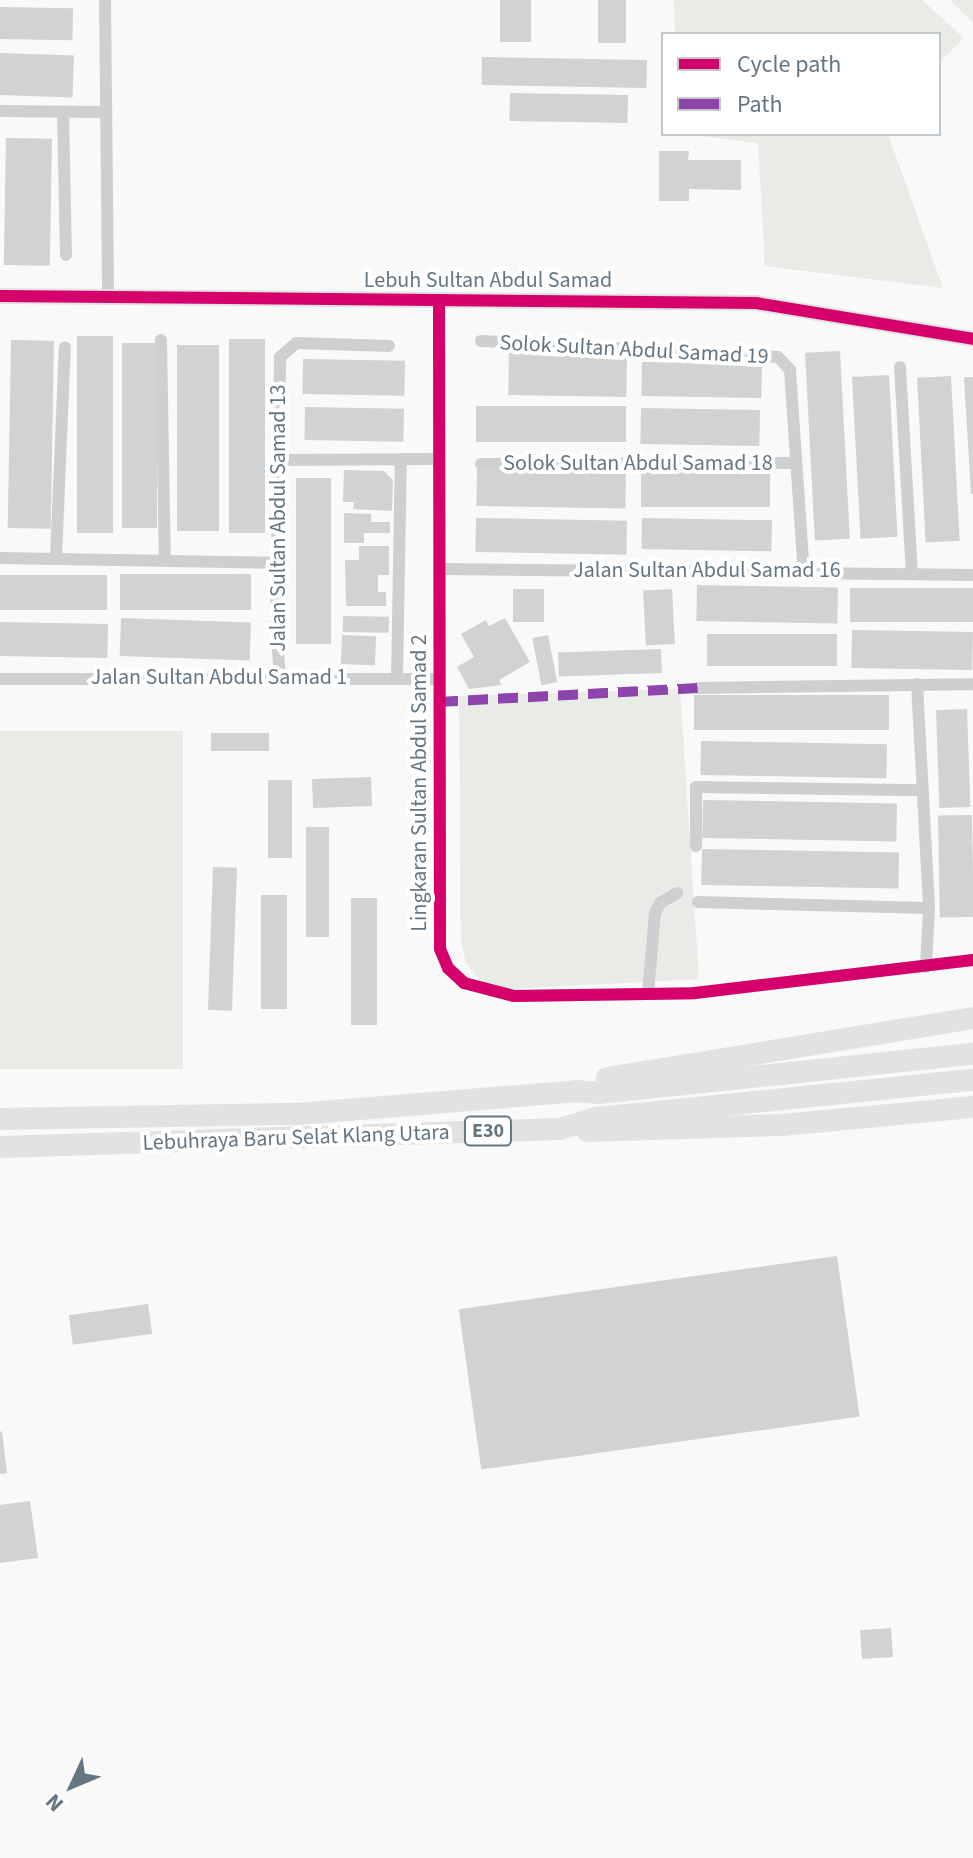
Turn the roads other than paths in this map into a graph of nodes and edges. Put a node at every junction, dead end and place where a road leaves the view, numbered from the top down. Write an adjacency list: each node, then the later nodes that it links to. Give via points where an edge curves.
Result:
1 (105, 0): 3 (street)
2 (0, 111): 4 (street)
3 (103, 112): 4 (street); 7 (street)
4 (63, 113): 5 (street)
5 (66, 255)
6 (0, 296): 7 (street, Lebuh Sultan Abdul Samad)
7 (108, 296): 8 (street, Lebuh Sultan Abdul Samad)
8 (439, 302): 9 (street, Lebuh Sultan Abdul Samad, via 756,303); 15 (street, Lingkaran Sultan Abdul Samad 2)
9 (973, 339)
10 (161, 340): 22 (street)
11 (481, 341): 18 (street, Solok Sultan Abdul Samad 19, via 778,357 790,370)
12 (389, 346): 16 (street, Jalan Sultan Abdul Samad 13, via 296,343 280,357)
13 (65, 347): 21 (street)
14 (900, 367): 26 (street)
15 (436, 459): 17 (street); 24 (street, Lingkaran Sultan Abdul Samad 2)
16 (280, 460): 17 (street); 23 (street, Jalan Sultan Abdul Samad 13)
17 (401, 460): 30 (street)
18 (796, 463): 19 (street, Solok Sultan Abdul Samad 18); 25 (street)
19 (481, 464)
20 (0, 558): 21 (street)
21 (56, 558): 22 (street)
22 (165, 559): 23 (street)
23 (278, 563): 29 (street, Jalan Sultan Abdul Samad 13)
24 (440, 569): 25 (street, Jalan Sultan Abdul Samad 16); 31 (street, Lingkaran Sultan Abdul Samad 2)
25 (804, 573): 26 (street, Jalan Sultan Abdul Samad 16)
26 (912, 573): 27 (street, Jalan Sultan Abdul Samad 16)
27 (973, 575)
28 (0, 679): 29 (street, Jalan Sultan Abdul Samad 1)
29 (280, 679): 30 (street, Jalan Sultan Abdul Samad 1)
30 (397, 679): 31 (street, Jalan Sultan Abdul Samad 1)
31 (437, 679): 42 (street, Lingkaran Sultan Abdul Samad 2, via 440,949 448,968 464,983 514,996)
32 (917, 684): 33 (street); 34 (street); 35 (street)
33 (973, 684)
34 (698, 688)
35 (922, 790): 36 (street, via 696,787); 39 (street)
36 (696, 846)
37 (677, 893): 42 (street, via 660,903 655,913)
38 (698, 902): 39 (street)
39 (929, 908): 41 (street)
40 (973, 960): 41 (street, Lingkaran Sultan Abdul Samad 2)
41 (926, 967): 42 (street, Lingkaran Sultan Abdul Samad 2, via 695,993)
42 (648, 993)
43 (973, 1018): 46 (highway, via 598,1080)
44 (973, 1054): 46 (highway, Lebuhraya Baru Selat Klang Utara / E30, via 599,1093)
45 (973, 1080): 49 (highway, Lebuhraya Baru Selat Klang Utara / E30, via 597,1118)
46 (576, 1091): 48 (highway, Lebuhraya Baru Selat Klang Utara / E30, via 299,1114)
47 (973, 1107): 49 (highway, via 782,1125)
48 (0, 1119)
49 (560, 1129): 50 (highway, Lebuhraya Baru Selat Klang Utara / E30)
50 (0, 1147)

